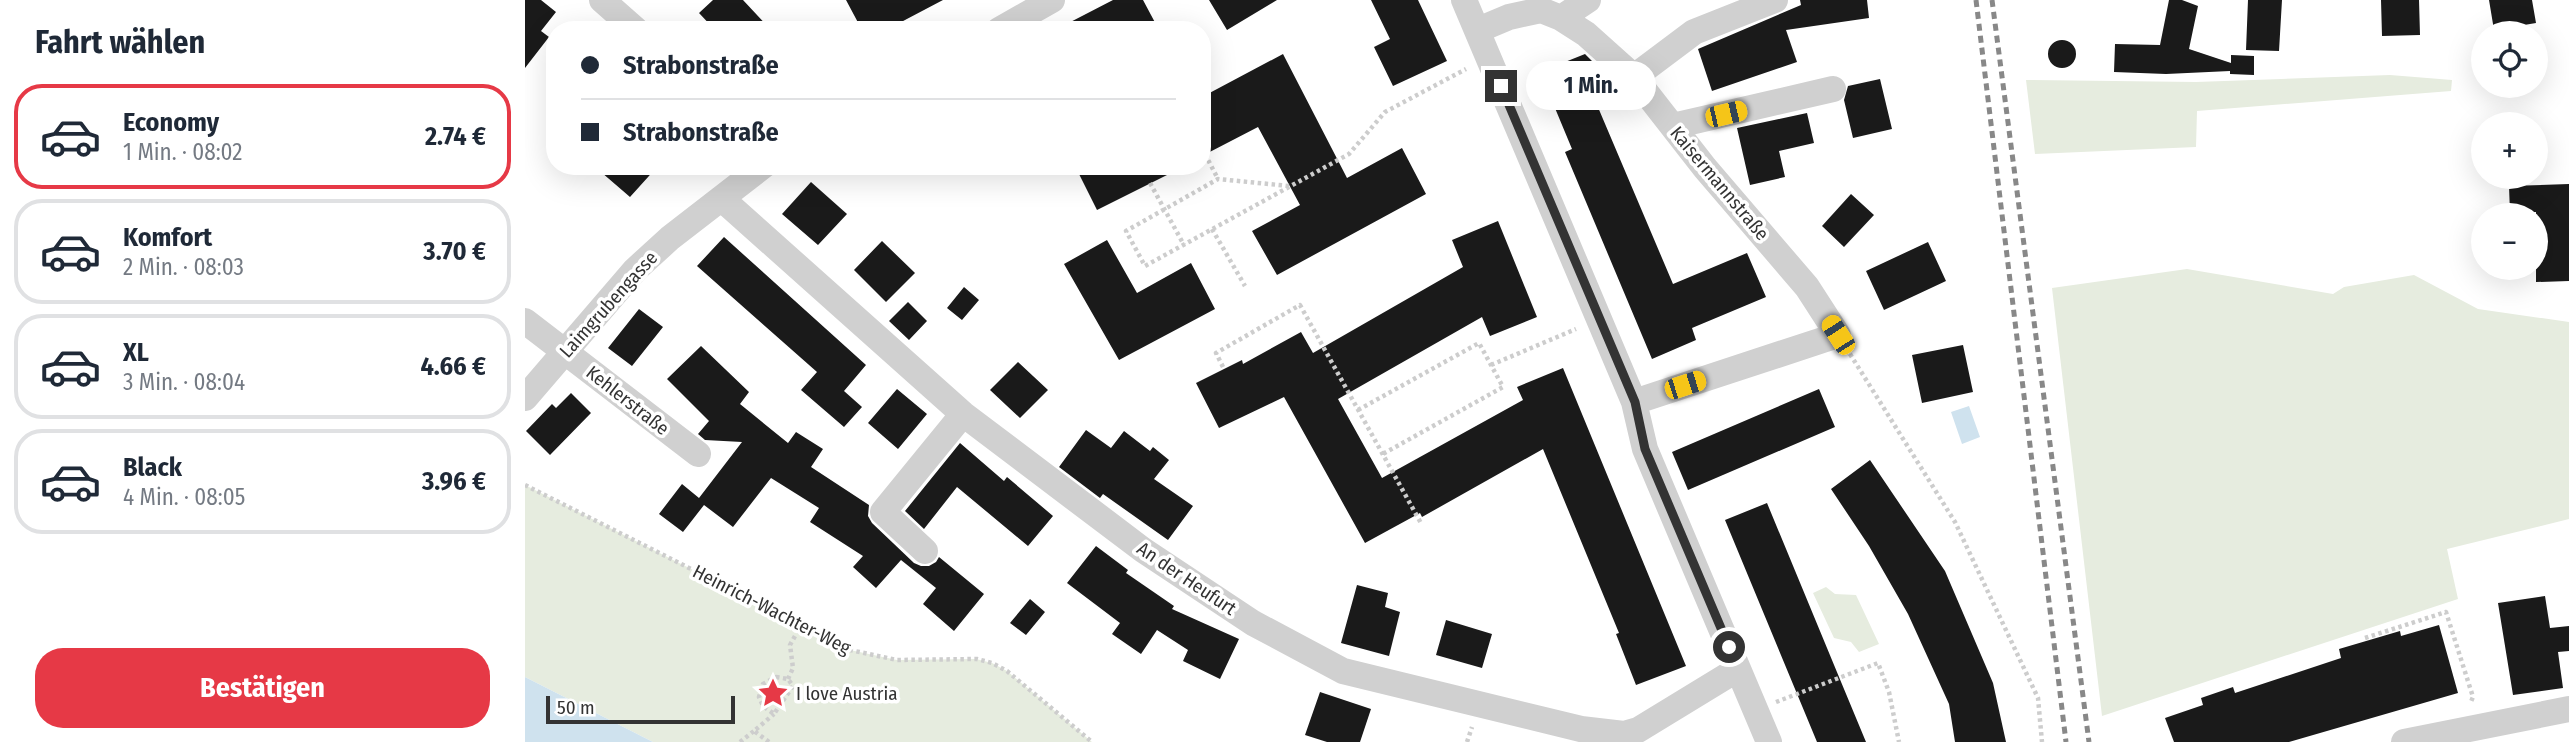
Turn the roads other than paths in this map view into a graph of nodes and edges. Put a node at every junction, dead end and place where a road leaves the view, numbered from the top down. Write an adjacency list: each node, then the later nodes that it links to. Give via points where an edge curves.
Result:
1 (602, 0): 7 (street)
2 (1052, 0): 8 (street)
3 (1464, 0): 9 (street)
4 (1588, 0): 6 (street)
5 (1775, 0): 10 (street, via 1694,32)
6 (1561, 18): 9 (street, Kaisermannstraße, via 1541,10); 10 (street, Kaisermannstraße)
7 (626, 21)
8 (1015, 21)
9 (1478, 30): 18 (street)
10 (1635, 77): 12 (street, Kaisermannstraße)
11 (1833, 89): 12 (street)
12 (1673, 126): 18 (street, Kaisermannstraße, via 1807,287 1838,335)
13 (752, 175): 14 (street, Laimgrubengasse)
14 (722, 199): 16 (street, Laimgrubengasse, via 635,270); 19 (street, An der Heufurt)
15 (525, 321): 16 (street, Kehlerstraße)
16 (565, 351): 17 (street, Laimgrubengasse); 20 (street, Kehlerstraße)
17 (525, 398)
18 (1635, 402): 22 (street, via 1645,449)
19 (963, 414): 21 (street, via 883,512); 22 (street, An der Heufurt, via 1143,550 1253,622 1343,671 1569,727 1624,734)
20 (698, 454)
21 (925, 551)
22 (1738, 669): 25 (street)
23 (2569, 709): 24 (street)
24 (2519, 731): 26 (street)
25 (1769, 742)
26 (2405, 742)

